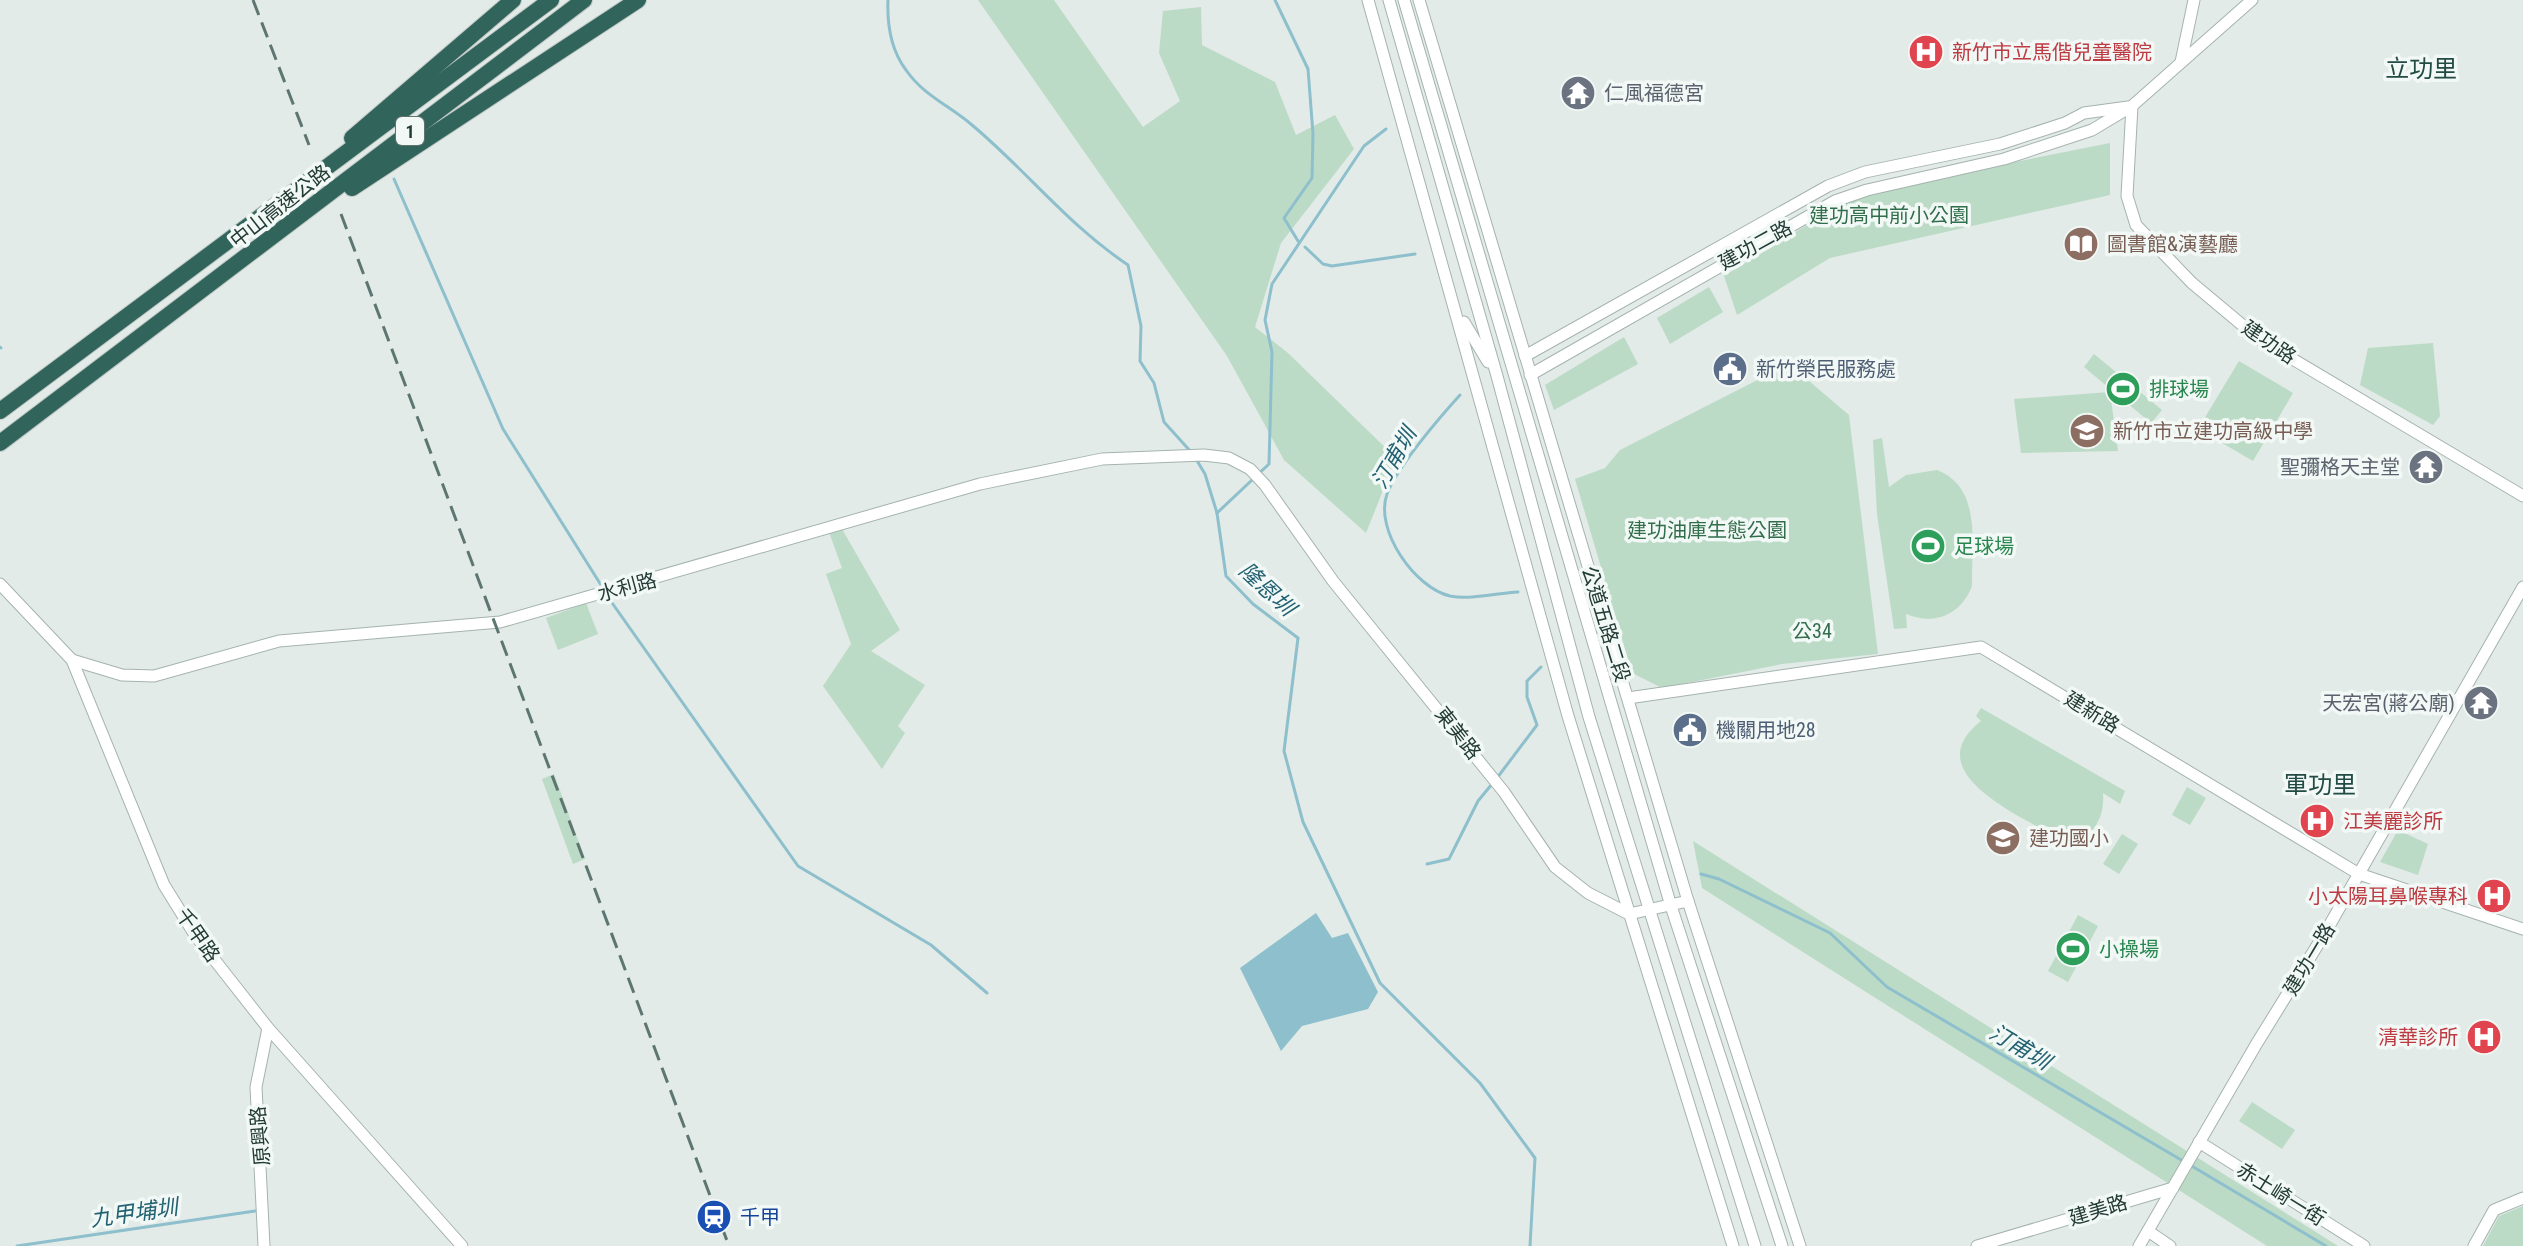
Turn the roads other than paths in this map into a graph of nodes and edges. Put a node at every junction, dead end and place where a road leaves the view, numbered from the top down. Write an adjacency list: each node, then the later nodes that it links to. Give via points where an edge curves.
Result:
1 (513, 0): 13 (highway)
2 (551, 0): 13 (highway, 中山高速公路 / 1)
3 (584, 0): 14 (highway, 中山高速公路 / 1)
4 (638, 0): 14 (highway)
5 (1368, 0): 15 (street)
6 (1389, 0): 18 (street, 公道五路二段)
7 (1404, 0): 29 (street, 公道五路二段)
8 (1419, 0): 16 (street, 公道五路二段)
9 (2194, 0): 11 (street)
10 (2252, 0): 11 (street, 建功二路)
11 (2181, 62): 12 (street, 建功二路)
12 (2132, 106): 16 (street, 建功二路, via 2084,113 2000,144 1865,172 1828,186); 17 (street, 建功二路, via 2092,130 2048,146 1835,201); 22 (street, 建功路, via 2127,196 2136,225 2192,283 2259,339)
13 (288, 194): 19 (highway, 中山高速公路 / 1)
14 (238, 264): 20 (highway, 中山高速公路 / 1)
15 (1455, 308): 18 (street); 31 (street)
16 (1525, 356): 17 (street, 公道五路二段)
17 (1530, 375): 26 (street, 公道五路二段)
18 (1497, 376): 30 (street, 公道五路二段, via 1589,717)
19 (0, 411)
20 (0, 443)
21 (1250, 469): 25 (street, 水利路, via 1229,458 1204,455 1102,459 980,484 500,622 279,641 154,676 122,675); 31 (street, 東美路, via 1333,581 1495,780 1555,867 1588,893)
22 (2523, 496)
23 (0, 584): 25 (street, 千甲路)
24 (2523, 587): 27 (street, 建功一路)
25 (72, 660): 33 (street, 千甲路, via 164,885 195,935)
26 (1628, 698): 27 (street, 建新路, via 1981,647); 28 (street, 公道五路二段)
27 (2359, 874): 32 (street, 建新路); 34 (street, 建功一路)
28 (1688, 901): 29 (street); 43 (street, 公道五路二段)
29 (1671, 906): 30 (street); 42 (street, 公道五路二段)
30 (1652, 910): 31 (street); 41 (street, 公道五路二段)
31 (1629, 914): 40 (street)
32 (2523, 929)
33 (268, 1028): 38 (street, 原興路, via 256,1087); 39 (street, 千甲路)
34 (2199, 1142): 35 (street, 建功一路); 47 (street, 赤土崎一街)
35 (2175, 1184): 37 (street, 建功一路); 44 (street, 建美路)
36 (2523, 1198): 48 (street, via 2494,1210)
37 (2148, 1231): 45 (street, 建功一路); 46 (street)
38 (264, 1246)
39 (462, 1246)
40 (1733, 1246)
41 (1755, 1246)
42 (1782, 1246)
43 (1800, 1246)
44 (1977, 1246)
45 (2140, 1246)
46 (2170, 1246)
47 (2364, 1246)
48 (2474, 1246)

